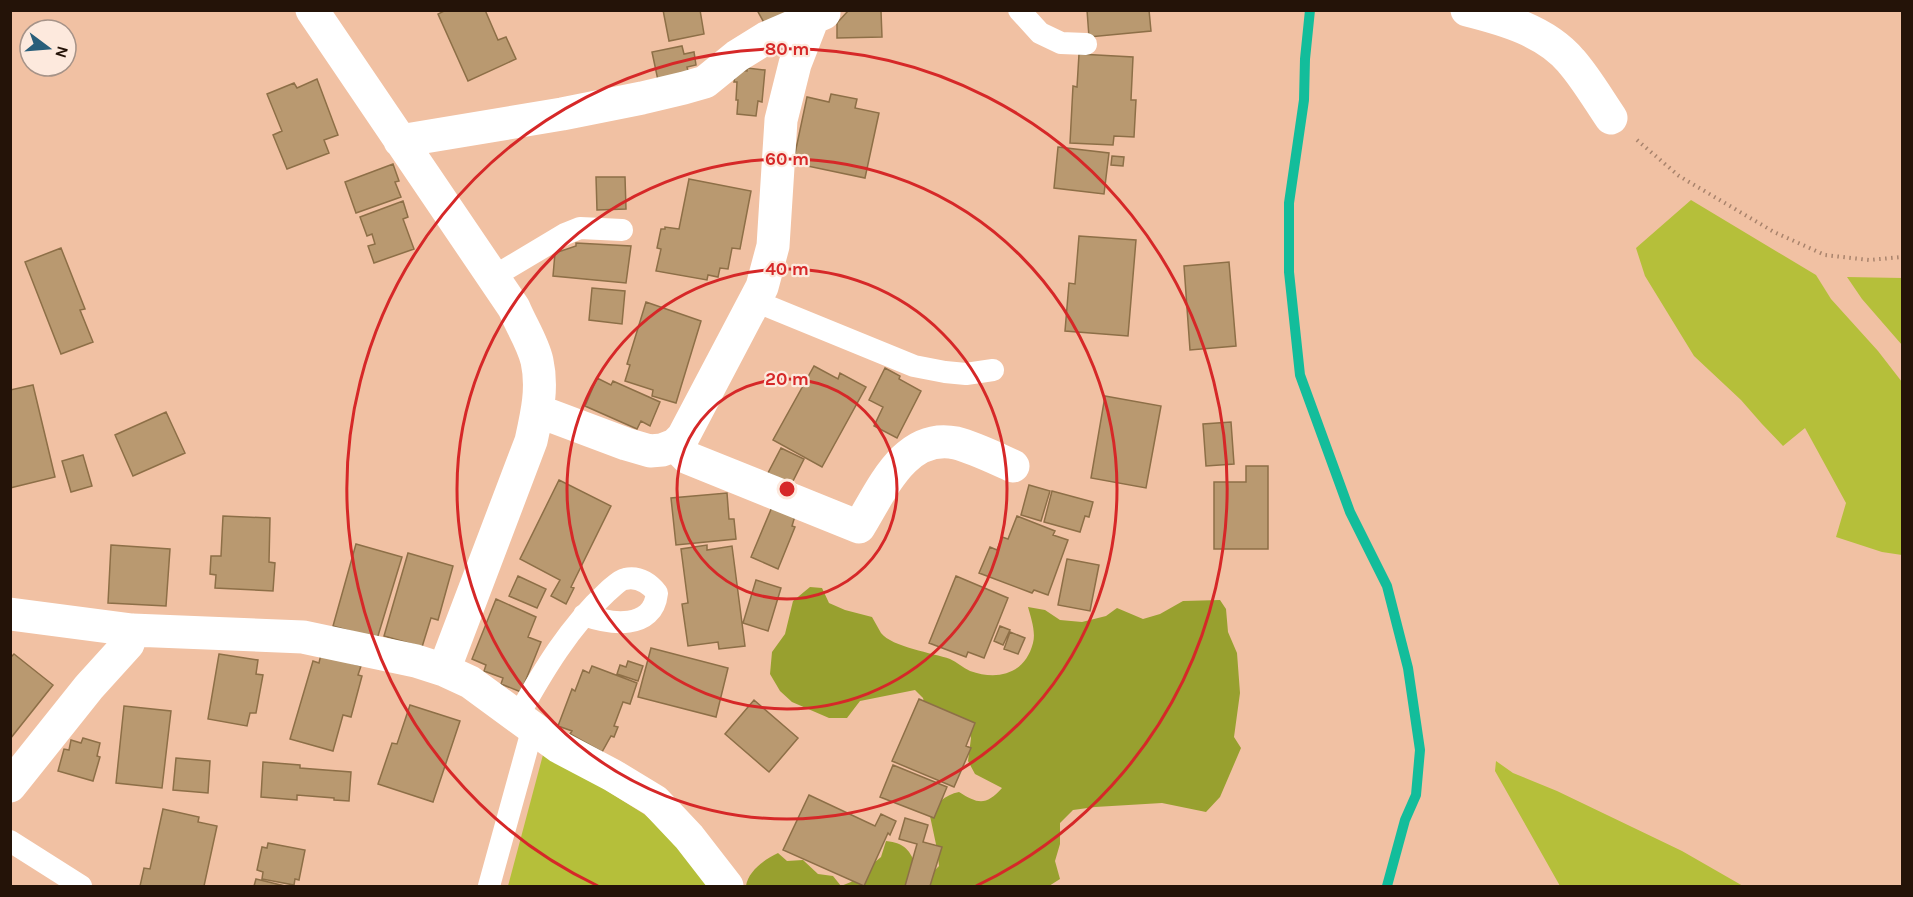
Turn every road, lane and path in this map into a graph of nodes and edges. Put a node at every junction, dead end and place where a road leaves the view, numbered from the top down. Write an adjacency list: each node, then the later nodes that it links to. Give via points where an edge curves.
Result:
1 (312, 10): 7 (street)
2 (1019, 10): 5 (lane, via 1040,33 1061,43)
3 (1467, 10): 6 (street, via 1514,24 1552,44 1570,59)
4 (819, 13): 7 (street, via 766,38 705,82 562,114); 11 (street, via 795,64 781,120 773,246)
5 (1086, 44)
6 (1611, 118): 9 (path, via 1678,176 1774,232 1825,255 1869,260)
7 (400, 141): 10 (street)
8 (622, 230): 10 (lane, via 580,228)
9 (1902, 257)
10 (493, 277): 13 (street, via 514,308 536,360)
11 (755, 301): 12 (lane, via 915,366 966,374); 14 (street, via 696,414)
12 (993, 370)
13 (538, 411): 14 (street, via 650,451); 19 (street, via 531,441)
14 (675, 445): 15 (street, via 688,458 859,527 899,462 922,445 940,441 958,444)
15 (1013, 466)
16 (10, 614): 18 (street)
17 (584, 615): 20 (lane, via 553,656)
18 (132, 630): 19 (street, via 303,637); 21 (street, via 128,644)
19 (444, 670): 20 (street, via 471,682)
20 (525, 721): 24 (lane); 25 (street, via 559,747 655,801)
21 (10, 786)
22 (10, 841): 23 (lane)
23 (81, 886)
24 (489, 886)
25 (727, 886)

